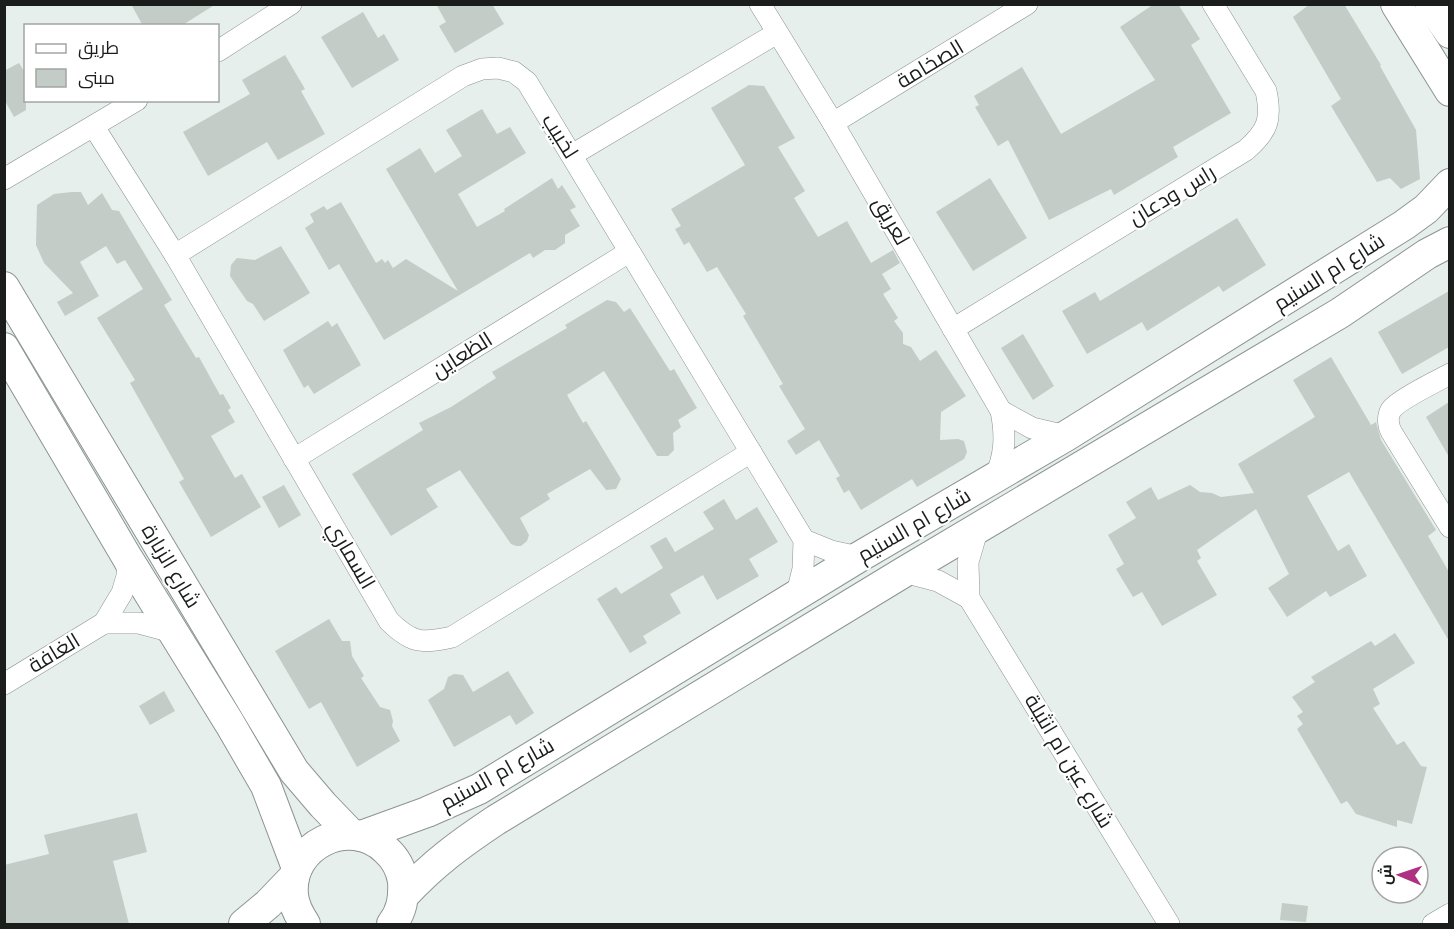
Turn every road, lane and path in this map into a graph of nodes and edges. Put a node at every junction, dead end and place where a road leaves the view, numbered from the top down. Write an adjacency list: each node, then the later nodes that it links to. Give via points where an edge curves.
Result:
1 (291, 4): 9 (street)
2 (760, 4): 7 (street, لعريق)
3 (1027, 4): 12 (street, الصخامة)
4 (1214, 4): 21 (street, راس ودعان, via 1266,91 1268,124 1260,138)
5 (1396, 4): 10 (main road)
6 (1430, 4): 8 (main road)
7 (777, 33): 12 (street, لعريق); 14 (street)
8 (1449, 33)
9 (219, 50)
10 (1449, 91)
11 (134, 102): 13 (street)
12 (833, 123): 21 (street, لعريق)
13 (94, 127): 15 (street); 19 (street, السماري)
14 (572, 155): 18 (street, لخبيب); 19 (street, لخبيب, via 527,82 514,72 482,69 463,76)
15 (5, 178)
16 (1449, 184): 25 (main road, شارع ام السنيم, via 1404,225)
17 (1449, 242): 30 (main road, شارع ام السنيم, via 1340,313)
18 (629, 252): 26 (street, لخبيب); 27 (street, الظعاين)
19 (175, 255): 27 (street, السماري)
20 (4, 287): 40 (main road, شارع الزبارة, via 294,771)
21 (953, 328): 24 (street, لعريق)
22 (8, 360): 33 (main road, شارع الزبارة)
23 (1449, 374): 29 (street, via 1395,406 1388,422)
24 (1001, 411): 25 (street, via 1032,428); 28 (street, لعريق, via 1005,445)
25 (1066, 436): 28 (main road, شارع ام السنيم)
26 (751, 452): 27 (street, السماري, via 452,637 434,641 417,641 402,634 389,621); 31 (street, لخبيب)
27 (294, 459)
28 (995, 478): 32 (main road, شارع ام السنيم)
29 (1449, 527)
30 (978, 528): 34 (main road, شارع ام السنيم); 36 (street, شارع عين ام انثيلة, via 968,562)
31 (804, 540): 32 (street); 35 (street, via 803,569)
32 (859, 557): 35 (main road, شارع ام السنيم)
33 (128, 559): 37 (street, الغافة, via 122,593); 38 (main road, شارع الزبارة)
34 (904, 572): 36 (street, شارع عين ام انثيلة, via 938,581); 42 (main road, شارع ام السنيم, via 452,849 427,870)
35 (796, 597): 40 (main road, شارع ام السنيم, via 480,789 427,812)
36 (969, 598): 46 (street, شارع عين ام انثيلة)
37 (104, 623): 38 (street, الغافة, via 139,623); 39 (street, الغافة)
38 (173, 632): 41 (main road, شارع الزبارة, via 266,786)
39 (4, 684)
40 (356, 835): 41 (main road, شارع ام السنيم, via 338,835 313,846); 42 (main road, شارع الزبارة, via 380,843 394,857 402,875)
41 (296, 872): 44 (main road); 45 (main road, شارع الزبارة, via 293,894 296,910)
42 (401, 912)
43 (1449, 914): 47 (street)
44 (244, 924)
45 (305, 924)
46 (1169, 924)
47 (1433, 924)

